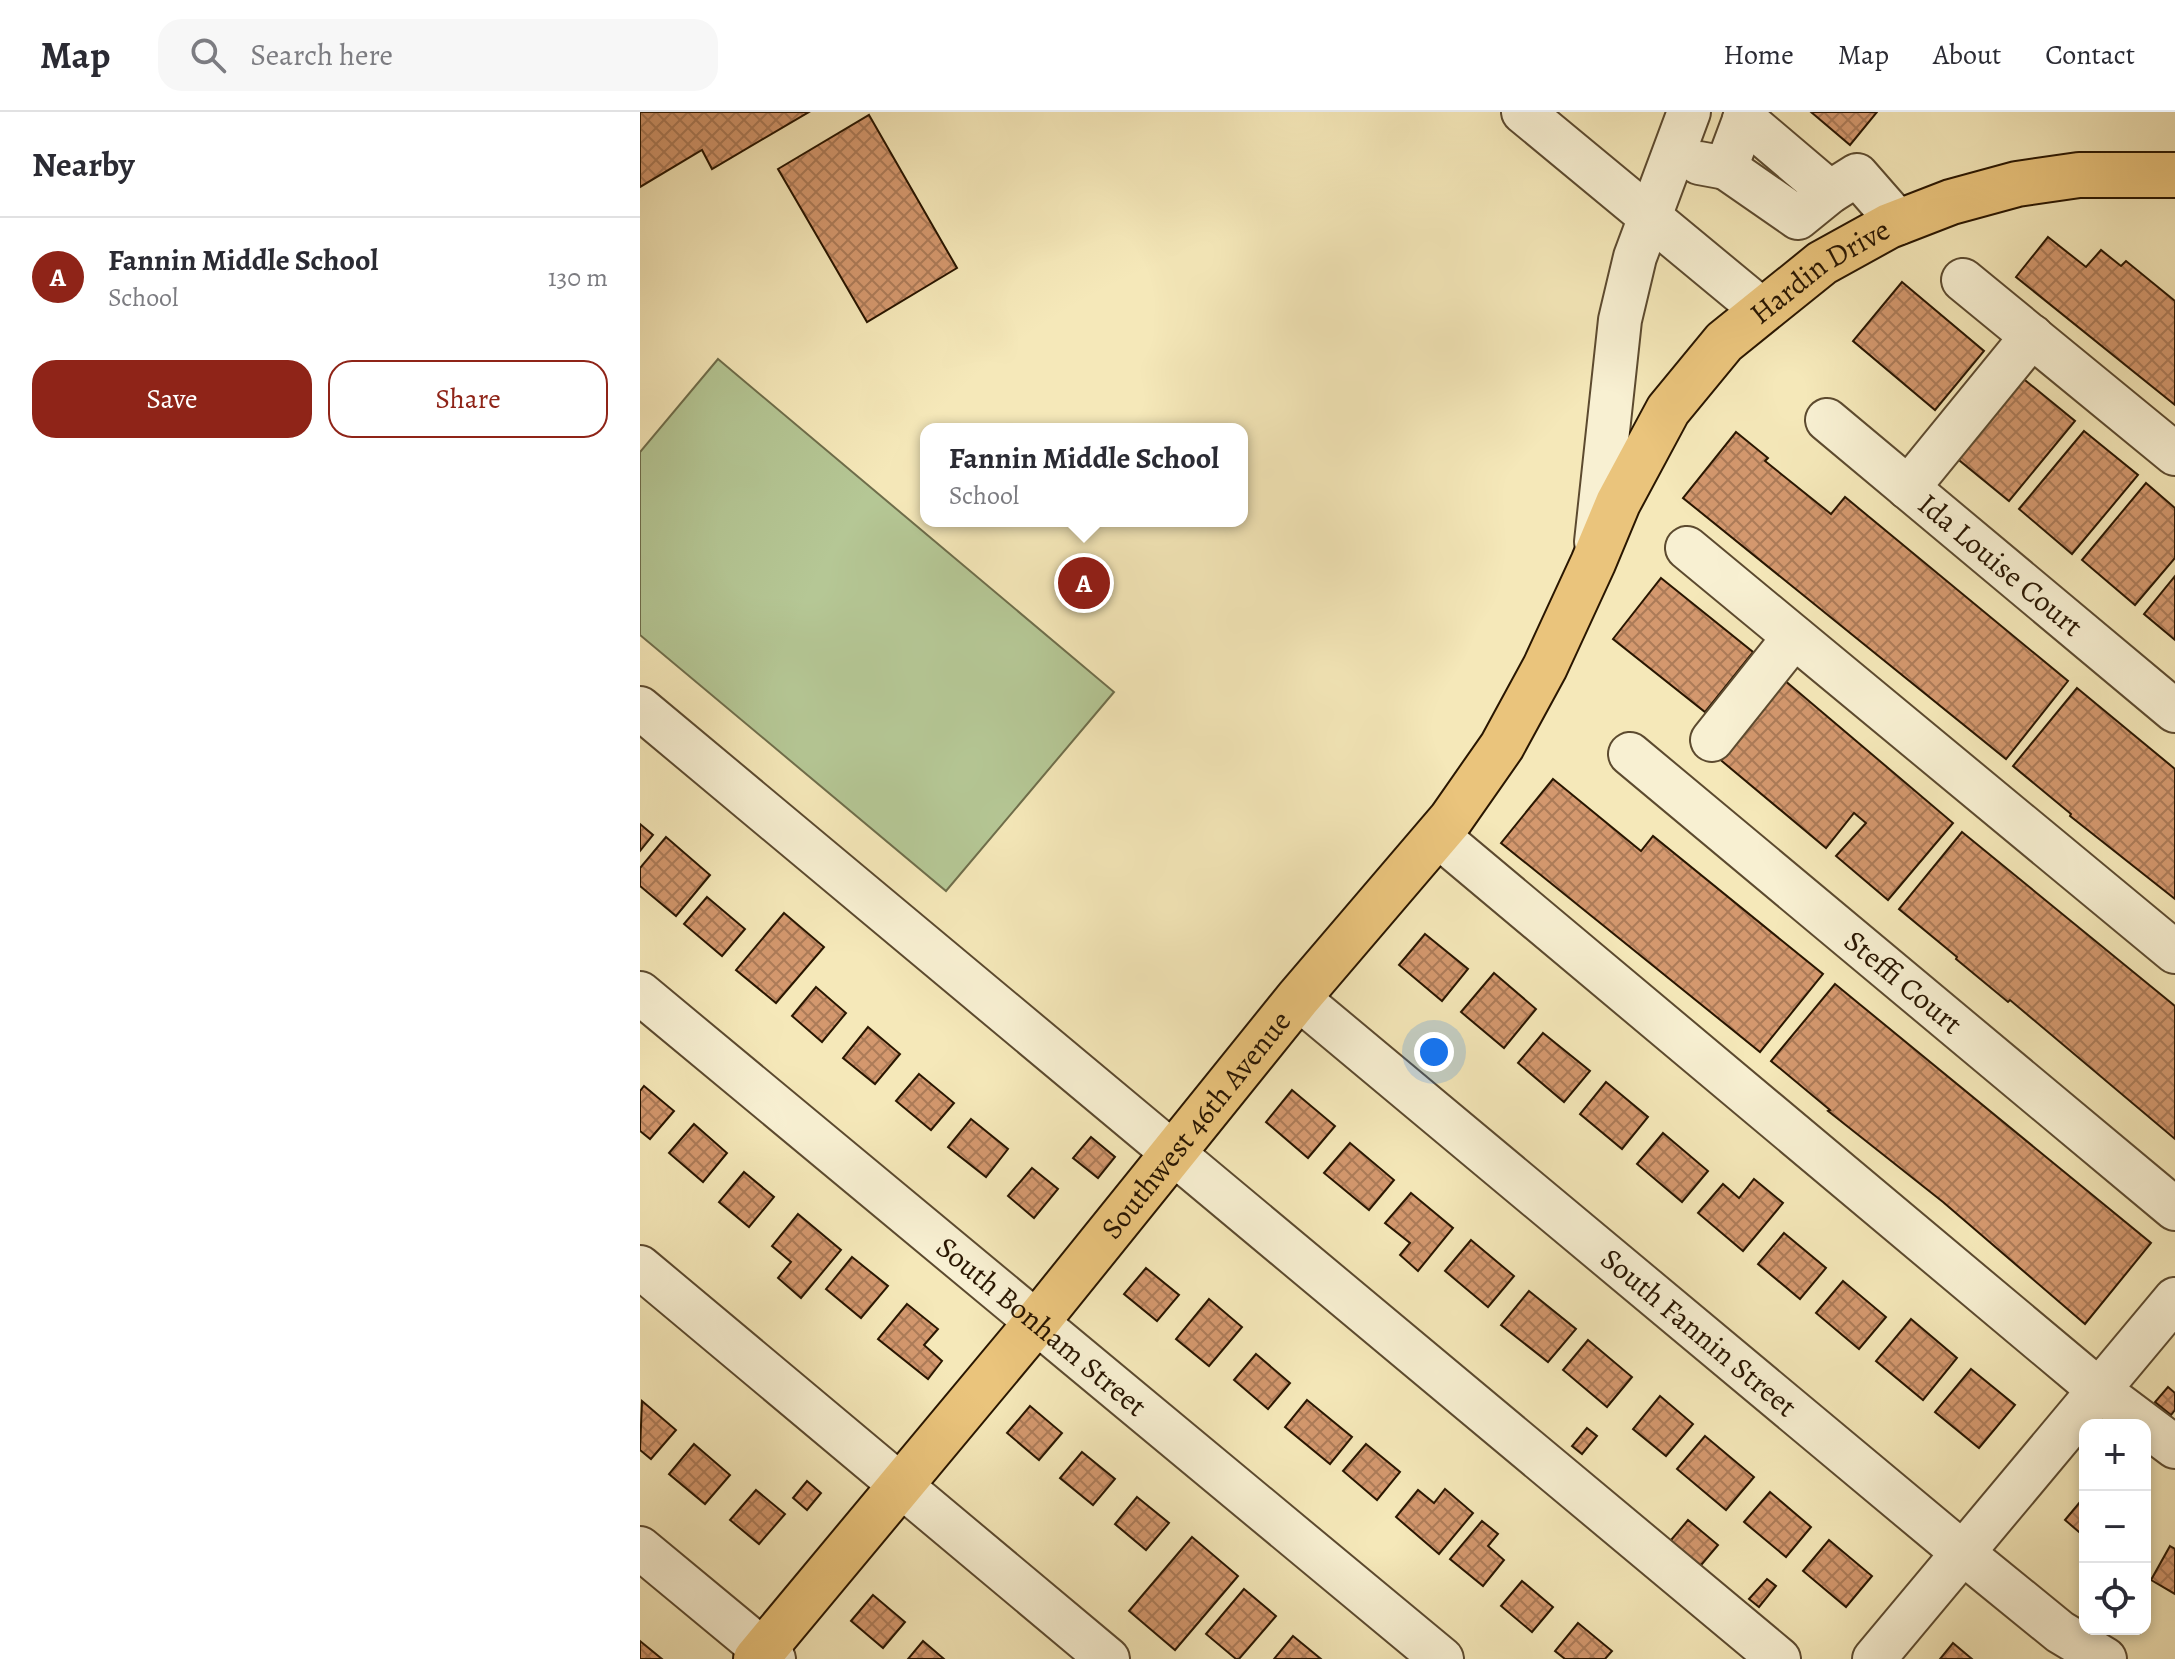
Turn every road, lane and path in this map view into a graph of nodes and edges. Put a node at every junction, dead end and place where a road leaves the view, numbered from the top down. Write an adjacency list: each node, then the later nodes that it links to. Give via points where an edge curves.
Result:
1 (1523, 112): 8 (street)
2 (1689, 112): 4 (street)
3 (1746, 116): 5 (street); 7 (street)
4 (1671, 158): 5 (street); 8 (street)
5 (1726, 168): 9 (street)
6 (2175, 175): 10 (main road, Hardin Drive, via 2079,175 2017,184)
7 (1830, 192): 9 (street); 10 (street, via 1857,175)
8 (1649, 216): 13 (street); 19 (street, via 1620,320)
9 (1798, 218): 11 (street)
10 (1899, 223): 11 (main road, Hardin Drive)
11 (1832, 257): 13 (main road, Hardin Drive)
12 (1963, 280): 14 (street)
13 (1761, 309): 19 (main road, Hardin Drive, via 1724,342 1668,410)
14 (2032, 336): 16 (street); 17 (street)
15 (1827, 420): 17 (street, Ida Louise Court)
16 (2175, 454)
17 (1908, 488): 22 (street, Ida Louise Court)
18 (1687, 548): 20 (street)
19 (1593, 563): 25 (main road, Southwest 46th Avenue, via 1502,746)
20 (1794, 637): 23 (street); 26 (street)
21 (640, 708): 29 (street)
22 (2175, 711)
23 (1712, 740)
24 (1630, 754): 30 (street, Steffi Court)
25 (1437, 835): 28 (main road, Southwest 46th Avenue); 34 (street)
26 (2175, 952)
27 (640, 993): 33 (street, South Bonham Street)
28 (1298, 998): 29 (main road, Southwest 46th Avenue); 38 (street, South Fannin Street)
29 (1174, 1152): 33 (main road, Southwest 46th Avenue); 42 (street)
30 (2175, 1209)
31 (640, 1267): 36 (street)
32 (2175, 1299): 34 (street)
33 (1036, 1323): 36 (main road, Southwest 46th Avenue); 41 (street, South Bonham Street)
34 (2099, 1390): 35 (street); 38 (street)
35 (2175, 1447)
36 (900, 1485): 39 (main road, Southwest 46th Avenue); 40 (street)
37 (640, 1548): 39 (street)
38 (1963, 1553): 43 (street); 44 (street, South Fannin Street, via 2060,1632)
39 (764, 1656)
40 (1108, 1659)
41 (1442, 1659)
42 (1779, 1659)
43 (1874, 1659)
44 (2105, 1659)

